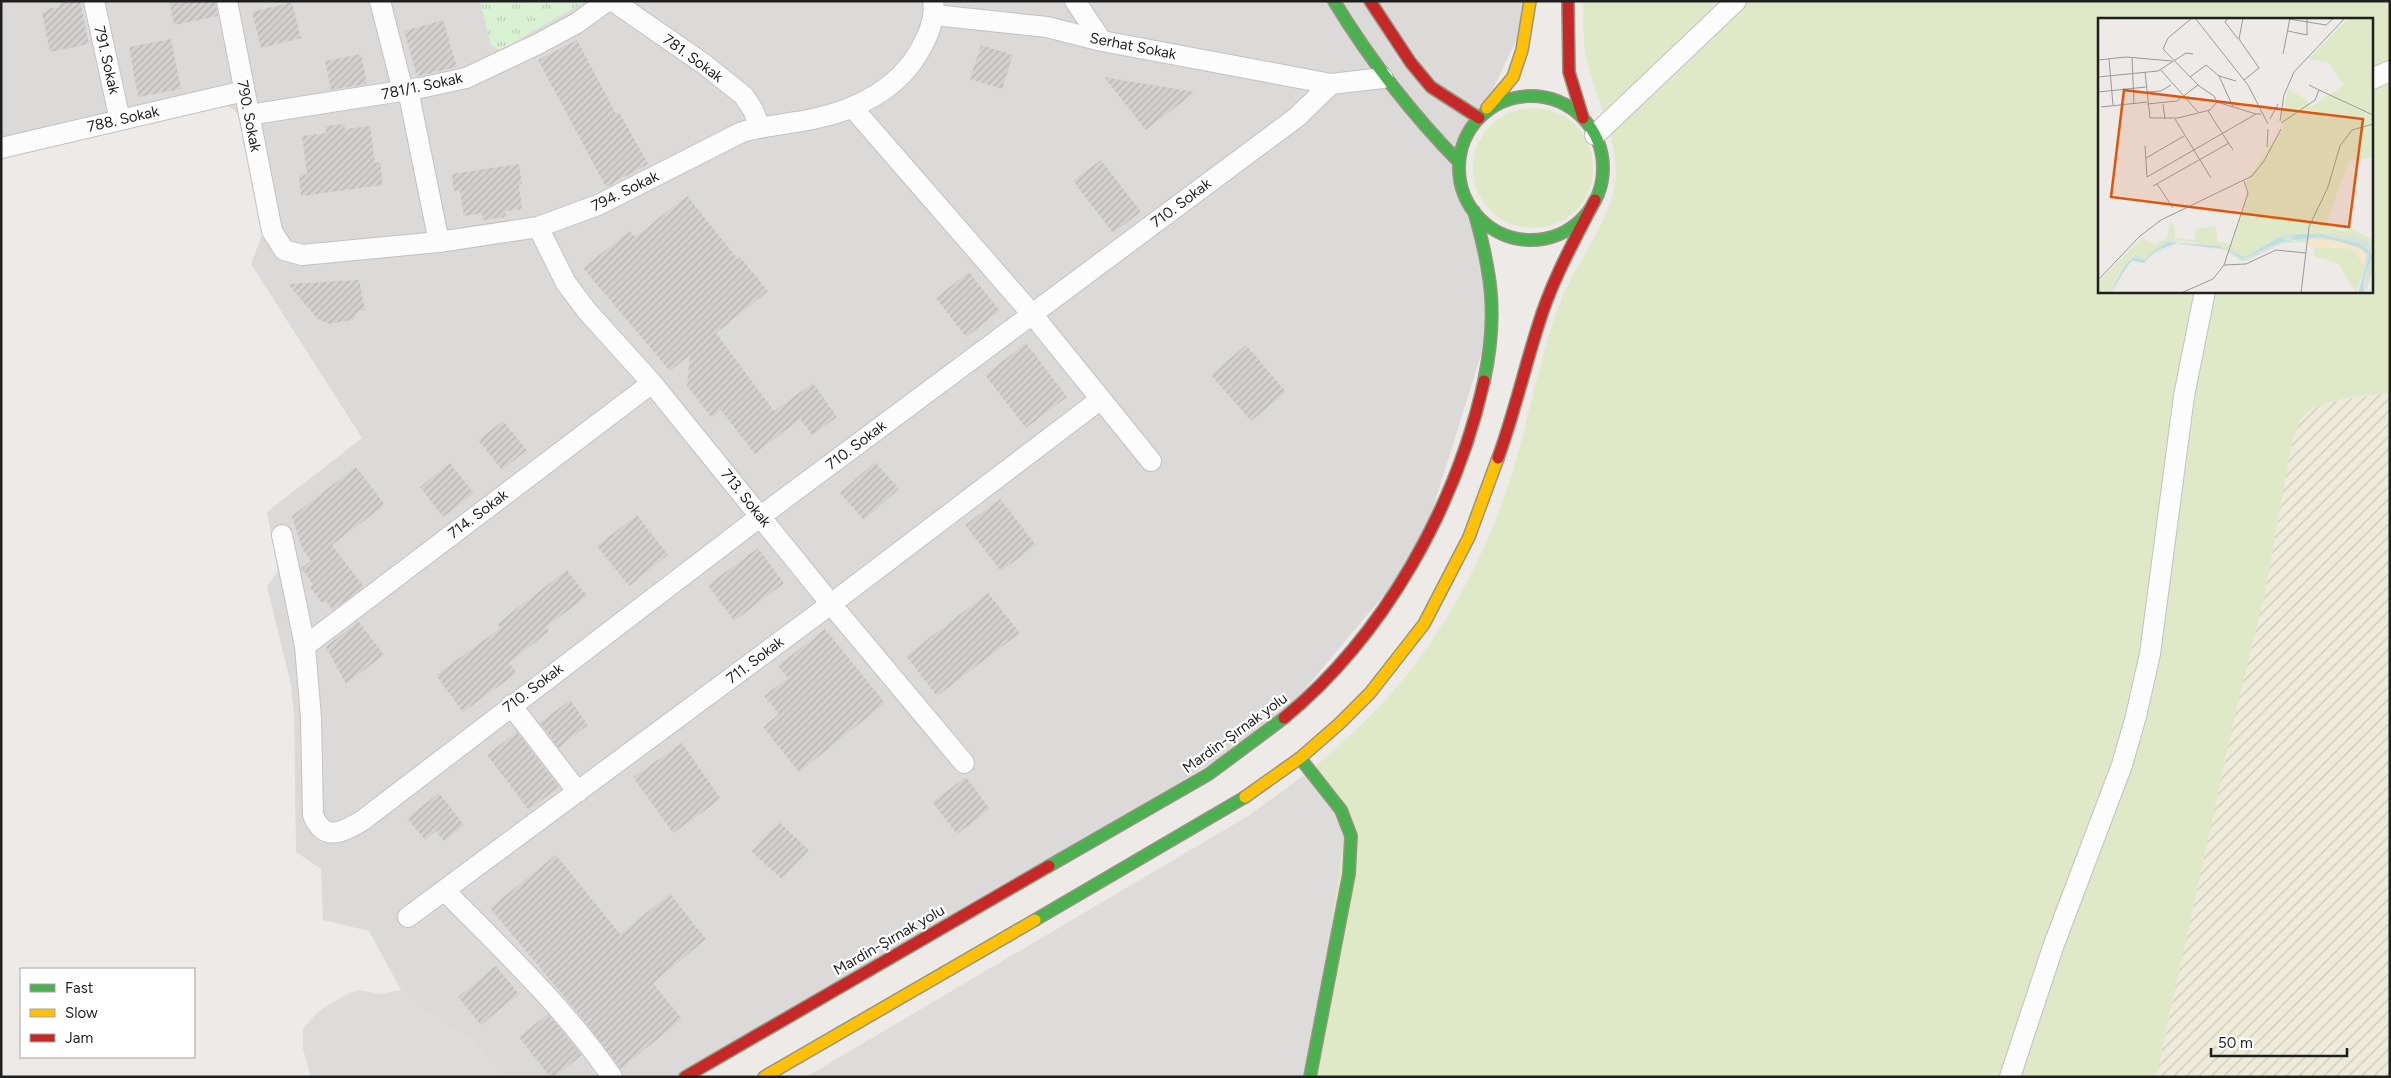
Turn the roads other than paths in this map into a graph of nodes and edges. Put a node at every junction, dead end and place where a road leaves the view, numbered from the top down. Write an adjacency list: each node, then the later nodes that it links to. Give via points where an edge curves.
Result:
1 (94, 1): 24 (street, 791. Sokak)
2 (227, 1): 19 (street, 790. Sokak)
3 (380, 1): 18 (street)
4 (607, 1): 18 (street, 781/1. Sokak, via 577,23 491,67 448,83)
5 (613, 1): 25 (street, 781. Sokak, via 744,96)
6 (1075, 1): 13 (street)
7 (1334, 1): 15 (main road)
8 (1370, 1): 22 (main road, via 1410,63 1431,87)
9 (1530, 1): 22 (main road, via 1522,50 1512,77)
10 (1568, 1): 23 (main road, via 1569,72)
11 (1736, 1): 26 (street)
12 (934, 8): 13 (street, Serhat Sokak, via 1047,27); 20 (street, 794. Sokak, via 927,38 906,71 871,98)
13 (1102, 41): 17 (street, Serhat Sokak)
14 (2390, 71): 16 (street)
15 (1383, 78): 17 (street); 28 (main road, via 1424,128)
16 (2374, 78)
17 (1331, 84): 35 (street, 710. Sokak, via 1297,117)
18 (405, 90): 21 (street, 781/1. Sokak); 33 (street)
19 (244, 91): 21 (street, 790. Sokak); 24 (street, 788. Sokak)
20 (852, 107): 25 (street, 794. Sokak, via 814,119); 35 (street)
21 (249, 116): 32 (street, 790. Sokak)
22 (1479, 118): 23 (main road, via 1497,104 1519,97 1542,96 1564,104); 28 (main road, via 1462,146)
23 (1583, 118): 26 (main road)
24 (120, 120): 27 (street, 788. Sokak)
25 (760, 127): 31 (street, 794. Sokak, via 726,140 598,205)
26 (1595, 135): 29 (main road, via 1603,168)
27 (1, 148)
28 (1459, 162): 30 (main road, via 1460,180)
29 (1595, 200): 30 (main road, via 1571,227 1537,239 1502,233 1486,224); 44 (main road, via 1541,316 1494,472 1469,537 1449,577 1424,624 1382,678 1339,724)
30 (1474, 211): 50 (main road, Mardin-Şırnak yolu, via 1488,258 1493,316 1490,351 1477,409 1419,552 1385,607 1341,664 1274,726 1209,774)
31 (538, 227): 33 (street, 794. Sokak); 36 (street, 713. Sokak, via 566,283)
32 (272, 231): 33 (street, 794. Sokak, via 284,250 302,255)
33 (439, 242)
34 (2205, 292): 53 (street, via 2184,396 2150,654 2136,716 2122,765 2053,947)
35 (1032, 314): 37 (street); 39 (street, 710. Sokak)
36 (652, 383): 39 (street, 713. Sokak); 42 (street, 714. Sokak)
37 (1101, 400): 38 (street); 41 (street, 711. Sokak)
38 (1151, 461)
39 (760, 516): 41 (street, 713. Sokak); 43 (street, 710. Sokak)
40 (282, 535): 42 (street)
41 (831, 604): 45 (street, 713. Sokak); 46 (street, 711. Sokak)
42 (305, 646): 43 (street, 710. Sokak, via 314,815 321,829 329,833 350,829 363,820)
43 (511, 705): 46 (street)
44 (1300, 758): 51 (main road, via 1239,801); 52 (main road, via 1341,810 1350,836 1349,874)
45 (964, 763)
46 (578, 792): 47 (street, 711. Sokak)
47 (445, 891): 48 (street, 711. Sokak); 49 (street, via 557,1006)
48 (408, 917)
49 (612, 1077)
50 (685, 1077)
51 (764, 1077)
52 (1310, 1077)
53 (2010, 1077)

